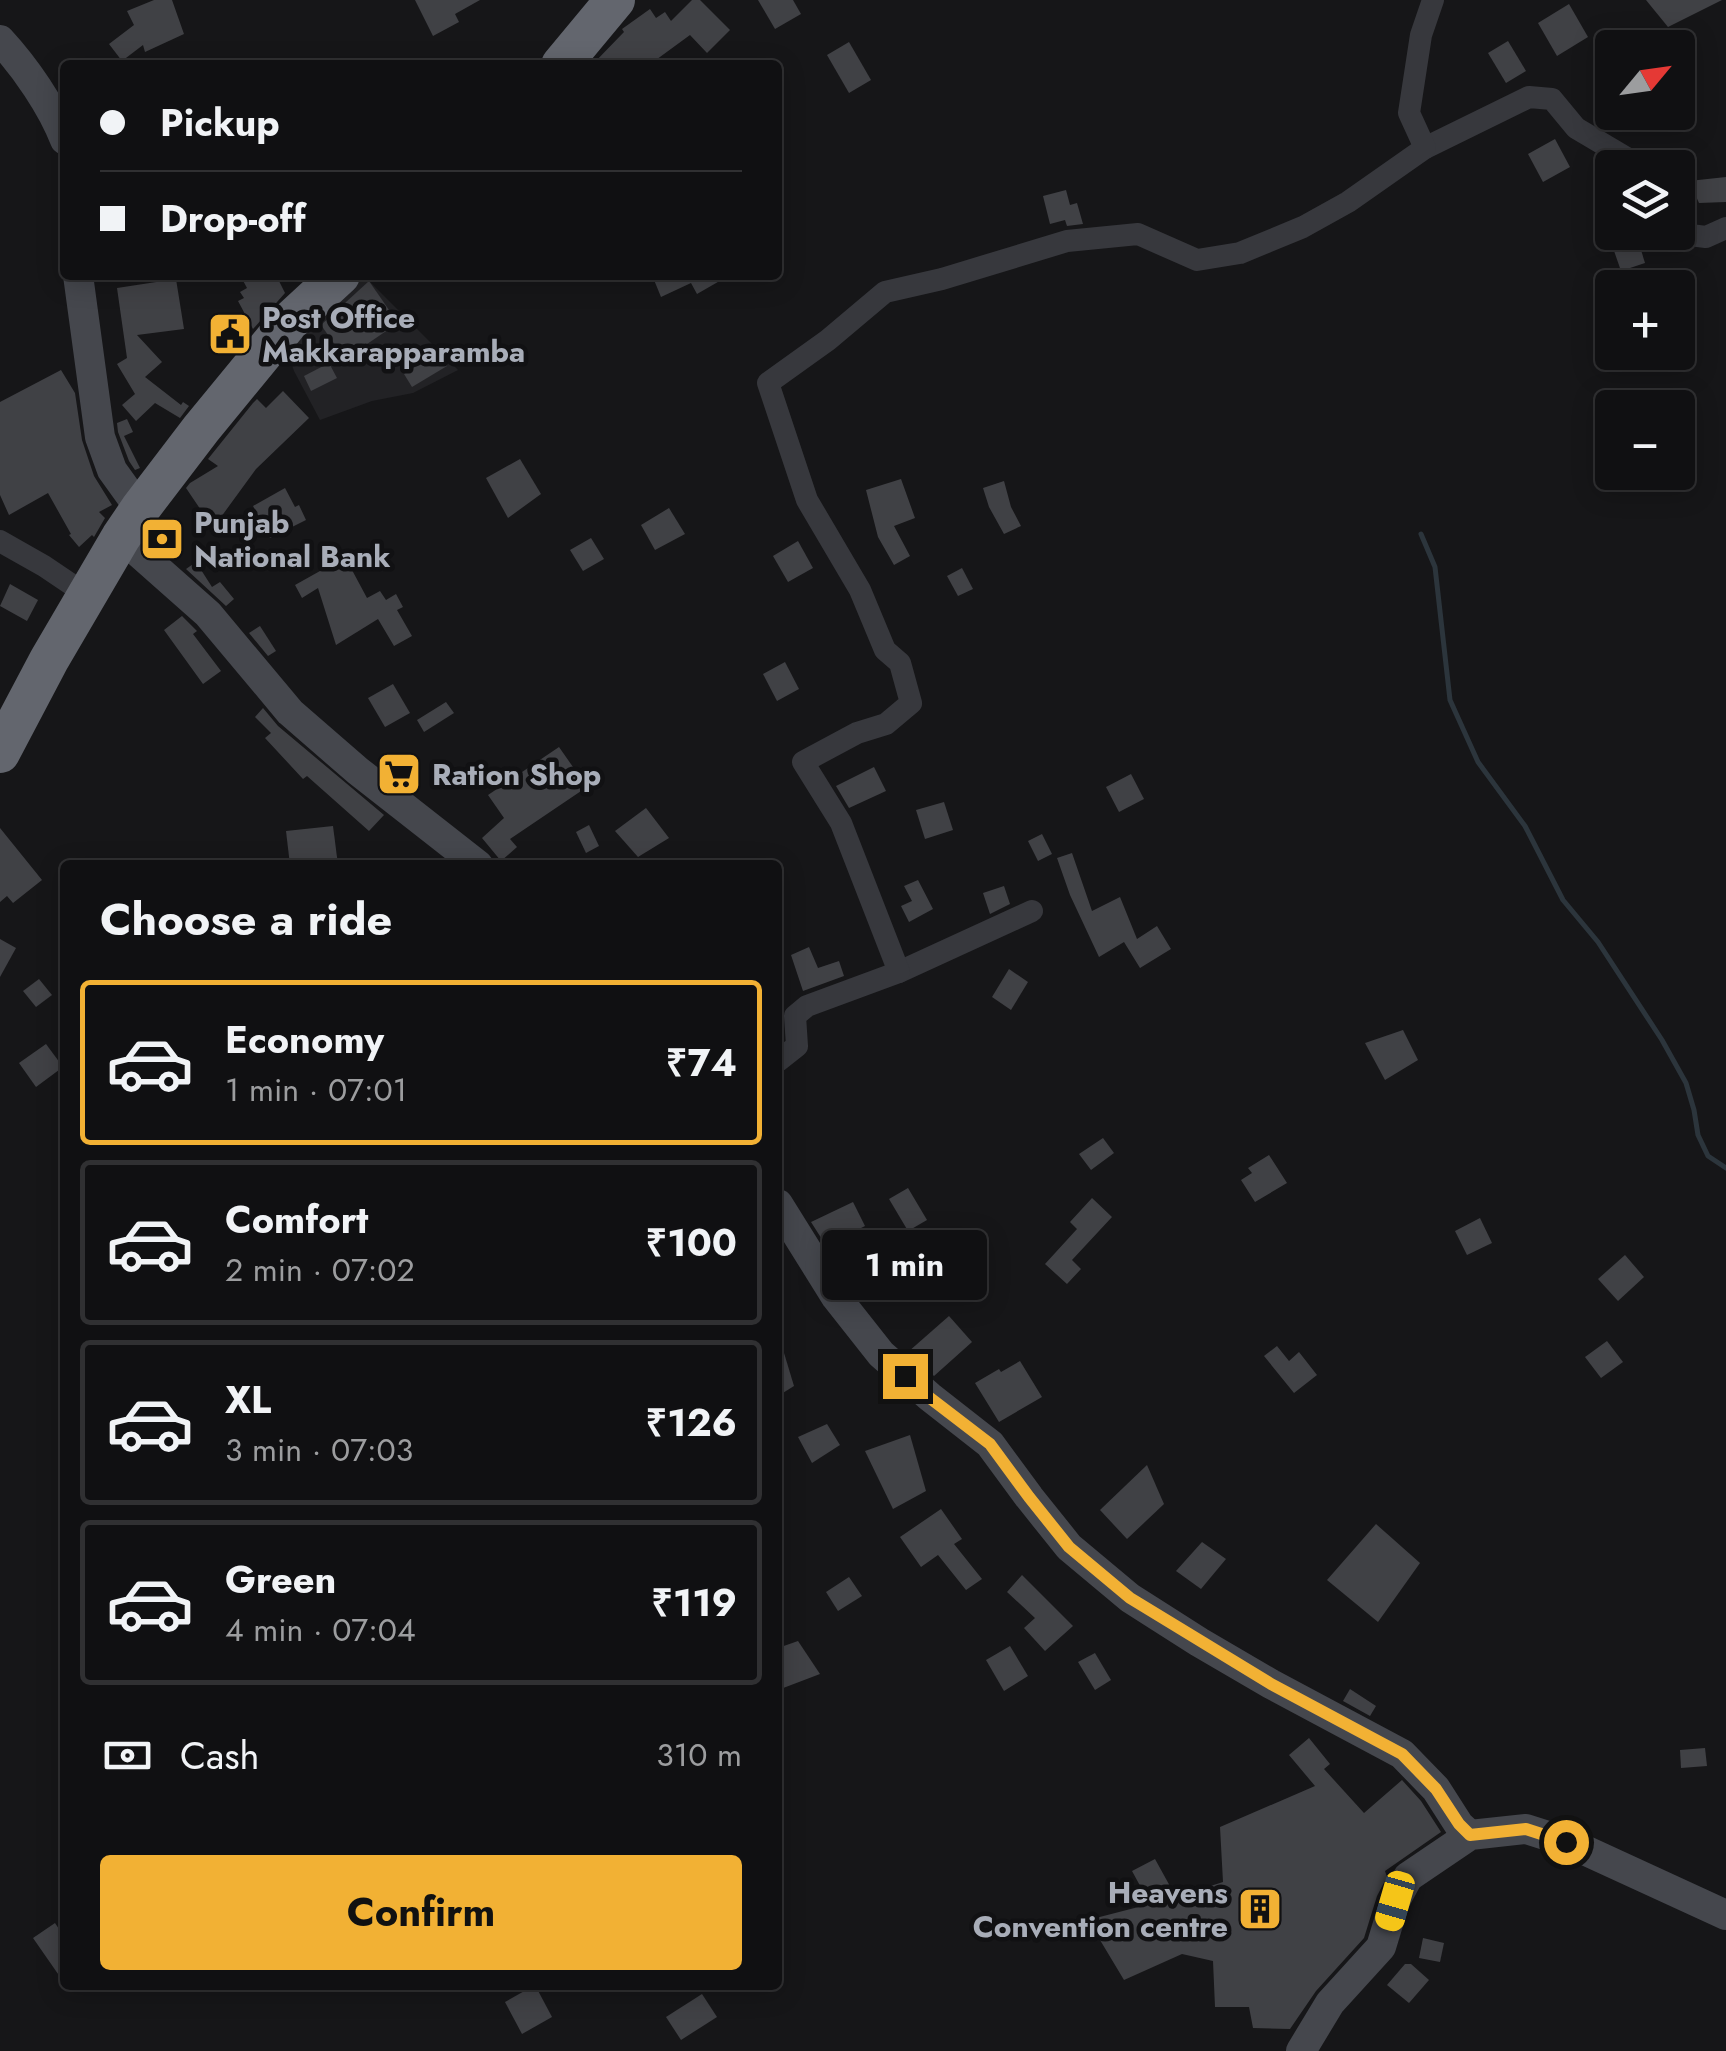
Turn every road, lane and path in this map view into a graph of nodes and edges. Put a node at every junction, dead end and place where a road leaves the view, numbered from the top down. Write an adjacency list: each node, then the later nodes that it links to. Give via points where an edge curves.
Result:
1 (615, 0): 4 (highway)
2 (1433, 0): 6 (street, via 1409,113)
3 (0, 40): 5 (main road)
4 (566, 60)
5 (60, 128)
6 (1425, 148): 7 (street, via 1529,97 1552,99 1576,128); 18 (street, via 1348,202 1240,252 1198,260 1138,234 1066,241 885,292 768,382 808,500 860,590 885,650 900,663 911,703 886,724 804,762 841,823)
7 (1613, 150)
8 (1726, 228): 9 (street)
9 (1695, 236)
10 (79, 280): 12 (main road, via 100,437)
11 (335, 280): 12 (highway, via 288,323)
12 (131, 523): 14 (highway); 16 (main road, via 290,712)
13 (0, 541): 14 (street)
14 (86, 596): 15 (highway)
15 (0, 753)
16 (472, 860)
17 (1032, 911): 18 (street)
18 (899, 972): 19 (street, via 807,1006 795,1016 797,1046)
19 (782, 1058)
20 (782, 1210): 21 (main road, via 881,1354 990,1444 1069,1547 1130,1598 1199,1642 1402,1754)
21 (1470, 1835): 22 (main road, via 1526,1829); 23 (main road, via 1408,1877 1381,1947 1330,2003)
22 (1726, 1915)
23 (1302, 2051)

